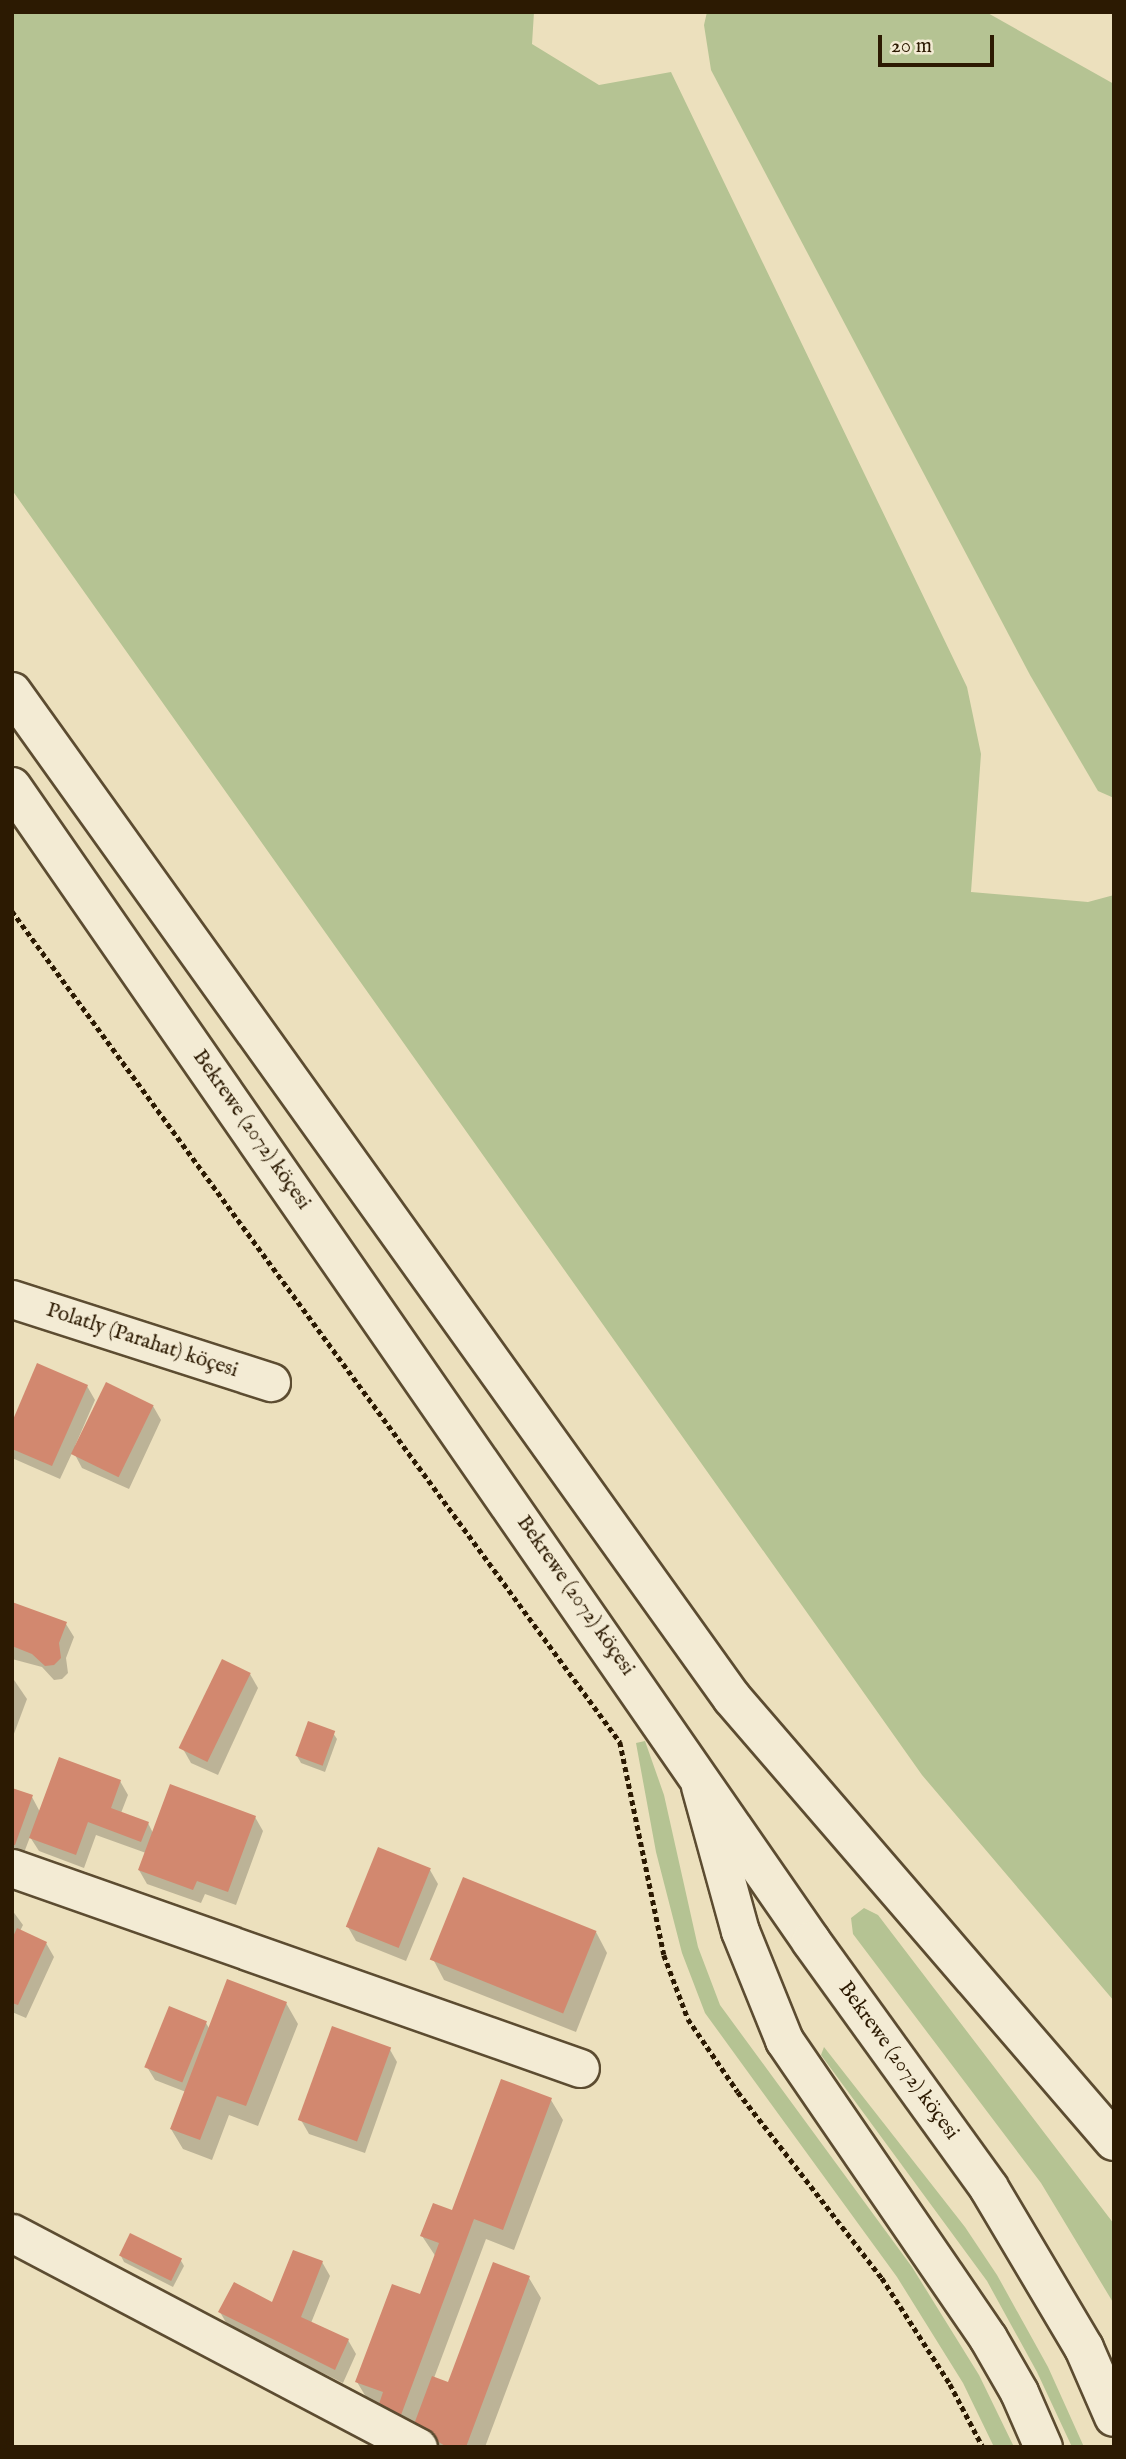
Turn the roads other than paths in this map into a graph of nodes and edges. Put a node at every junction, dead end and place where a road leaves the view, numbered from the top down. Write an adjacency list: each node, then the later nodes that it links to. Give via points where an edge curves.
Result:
1 (12, 692): 8 (main road, via 733,1698)
2 (12, 788): 5 (main road, Bekrewe (2072) köçesi)
3 (12, 1299): 4 (street, Polatly (Parahat) köçesi)
4 (271, 1382)
5 (695, 1768): 10 (main road, Bekrewe (2072) köçesi, via 811,1941 989,2188 1084,2348); 12 (street, via 740,1931 784,2040 988,2338)
6 (12, 1868): 7 (street)
7 (580, 2068)
8 (1114, 2141)
9 (12, 2233): 11 (street)
10 (1114, 2417)
11 (418, 2447)
12 (1043, 2447)

